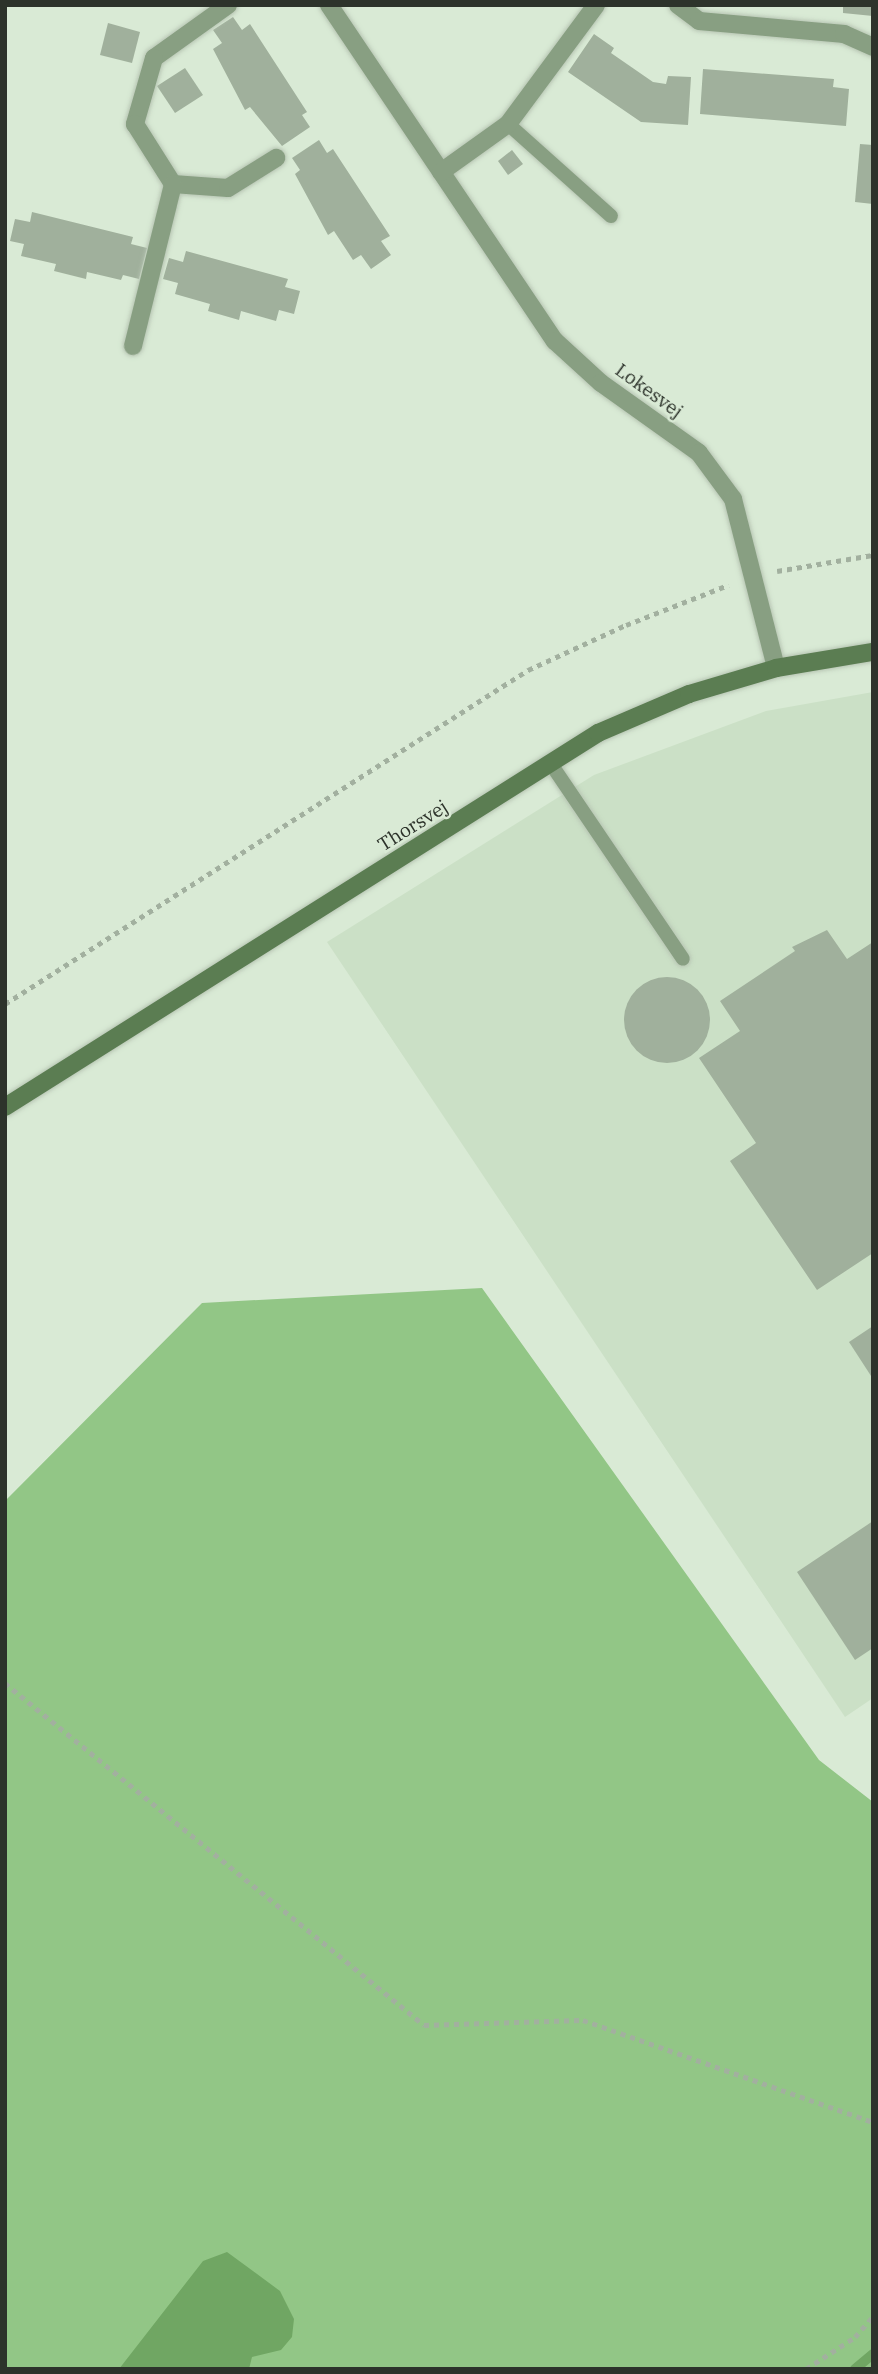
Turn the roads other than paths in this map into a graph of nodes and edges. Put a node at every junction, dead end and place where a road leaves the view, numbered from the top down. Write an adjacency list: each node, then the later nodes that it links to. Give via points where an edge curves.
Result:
1 (228, 5): 9 (street, via 153,58 135,124)
2 (329, 5): 8 (street, Lokesvej)
3 (597, 5): 6 (street)
4 (678, 5): 5 (street, via 699,21 844,34)
5 (873, 47)
6 (509, 124): 8 (street); 10 (lane)
7 (276, 158): 9 (street, via 228,188)
8 (441, 172): 13 (street, Lokesvej, via 555,341 601,383 699,453 733,499)
9 (173, 184): 11 (street)
10 (611, 216)
11 (133, 346)
12 (873, 652): 13 (street, Thorsvej)
13 (776, 668): 14 (street, Thorsvej, via 689,694 598,733)
14 (551, 764): 15 (lane); 16 (street, Thorsvej)
15 (683, 959)
16 (5, 1107)

